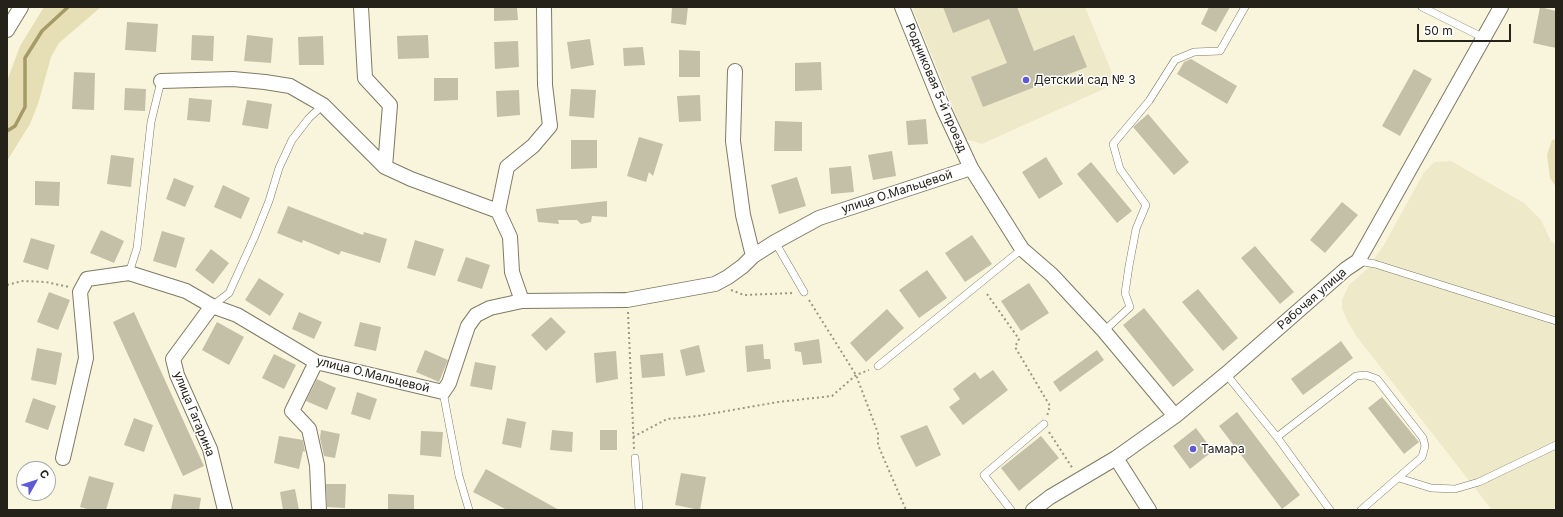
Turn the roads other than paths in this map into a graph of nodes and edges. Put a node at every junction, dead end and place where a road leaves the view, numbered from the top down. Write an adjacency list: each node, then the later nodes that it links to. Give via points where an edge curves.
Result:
1 (21, 7): 8 (street)
2 (361, 7): 13 (street, via 365,78 390,105)
3 (544, 7): 15 (street, via 545,85 550,126 534,146 507,167)
4 (902, 7): 14 (street, Родниковая 5-й проезд)
5 (1245, 7): 25 (lane, via 1220,51 1194,52 1175,60 1149,101 1113,144 1120,169 1146,205 1136,228 1129,266 1125,293 1130,307)
6 (1422, 7): 9 (lane)
7 (1501, 7): 9 (street, Рабочая улица)
8 (7, 30)
9 (1484, 38): 19 (street, Рабочая улица)
10 (734, 71): 18 (street, via 733,141 743,215)
11 (161, 81): 12 (street, via 226,79 265,82 290,86); 20 (lane, via 152,122 136,248)
12 (323, 105): 13 (street); 23 (lane, via 292,140 279,168 255,236 229,293)
13 (385, 167): 15 (street, via 417,182)
14 (970, 168): 16 (street, улица О.Мальцевой, via 819,218); 17 (street)
15 (498, 212): 22 (street, via 510,236 512,272)
16 (775, 242): 18 (street, улица О.Мальцевой); 21 (lane)
17 (1022, 249): 25 (street, via 1052,275); 27 (lane)
18 (753, 256): 22 (street, улица О.Мальцевой, via 738,270 715,284 627,300)
19 (1358, 261): 24 (lane, via 1375,264); 28 (street, Рабочая улица)
20 (129, 273): 23 (street, улица О.Мальцевой, via 186,291); 34 (street, улица О.Мальцевой, via 87,279 80,292 86,358)
21 (804, 292)
22 (522, 301): 29 (street, улица О.Мальцевой, via 490,308 476,316 468,326 449,384)
23 (212, 306): 26 (street, улица О.Мальцевой, via 237,315); 38 (street, улица Гагарина, via 173,359 177,375 210,449)
24 (1556, 321)
25 (1104, 331): 30 (street)
26 (316, 362): 29 (street, улица О.Мальцевой); 39 (street, via 292,411 309,429 317,465)
27 (878, 366)
28 (1226, 374): 30 (street, Рабочая улица); 32 (lane)
29 (443, 392): 40 (lane, via 459,476)
30 (1175, 416): 36 (street, Рабочая улица)
31 (1044, 424): 42 (lane, via 984,475)
32 (1277, 437): 37 (lane, via 1356,376 1366,375 1377,379 1423,438 1425,446 1422,457); 45 (lane)
33 (1556, 445): 37 (lane, via 1479,482 1455,489 1431,488)
34 (63, 458)
35 (635, 458): 41 (lane)
36 (1116, 458): 43 (street, Рабочая улица, via 1050,497); 44 (street)
37 (1399, 478): 46 (lane)
38 (225, 510)
39 (320, 510)
40 (469, 510)
41 (639, 510)
42 (1011, 510)
43 (1034, 510)
44 (1149, 510)
45 (1330, 510)
46 (1361, 510)

